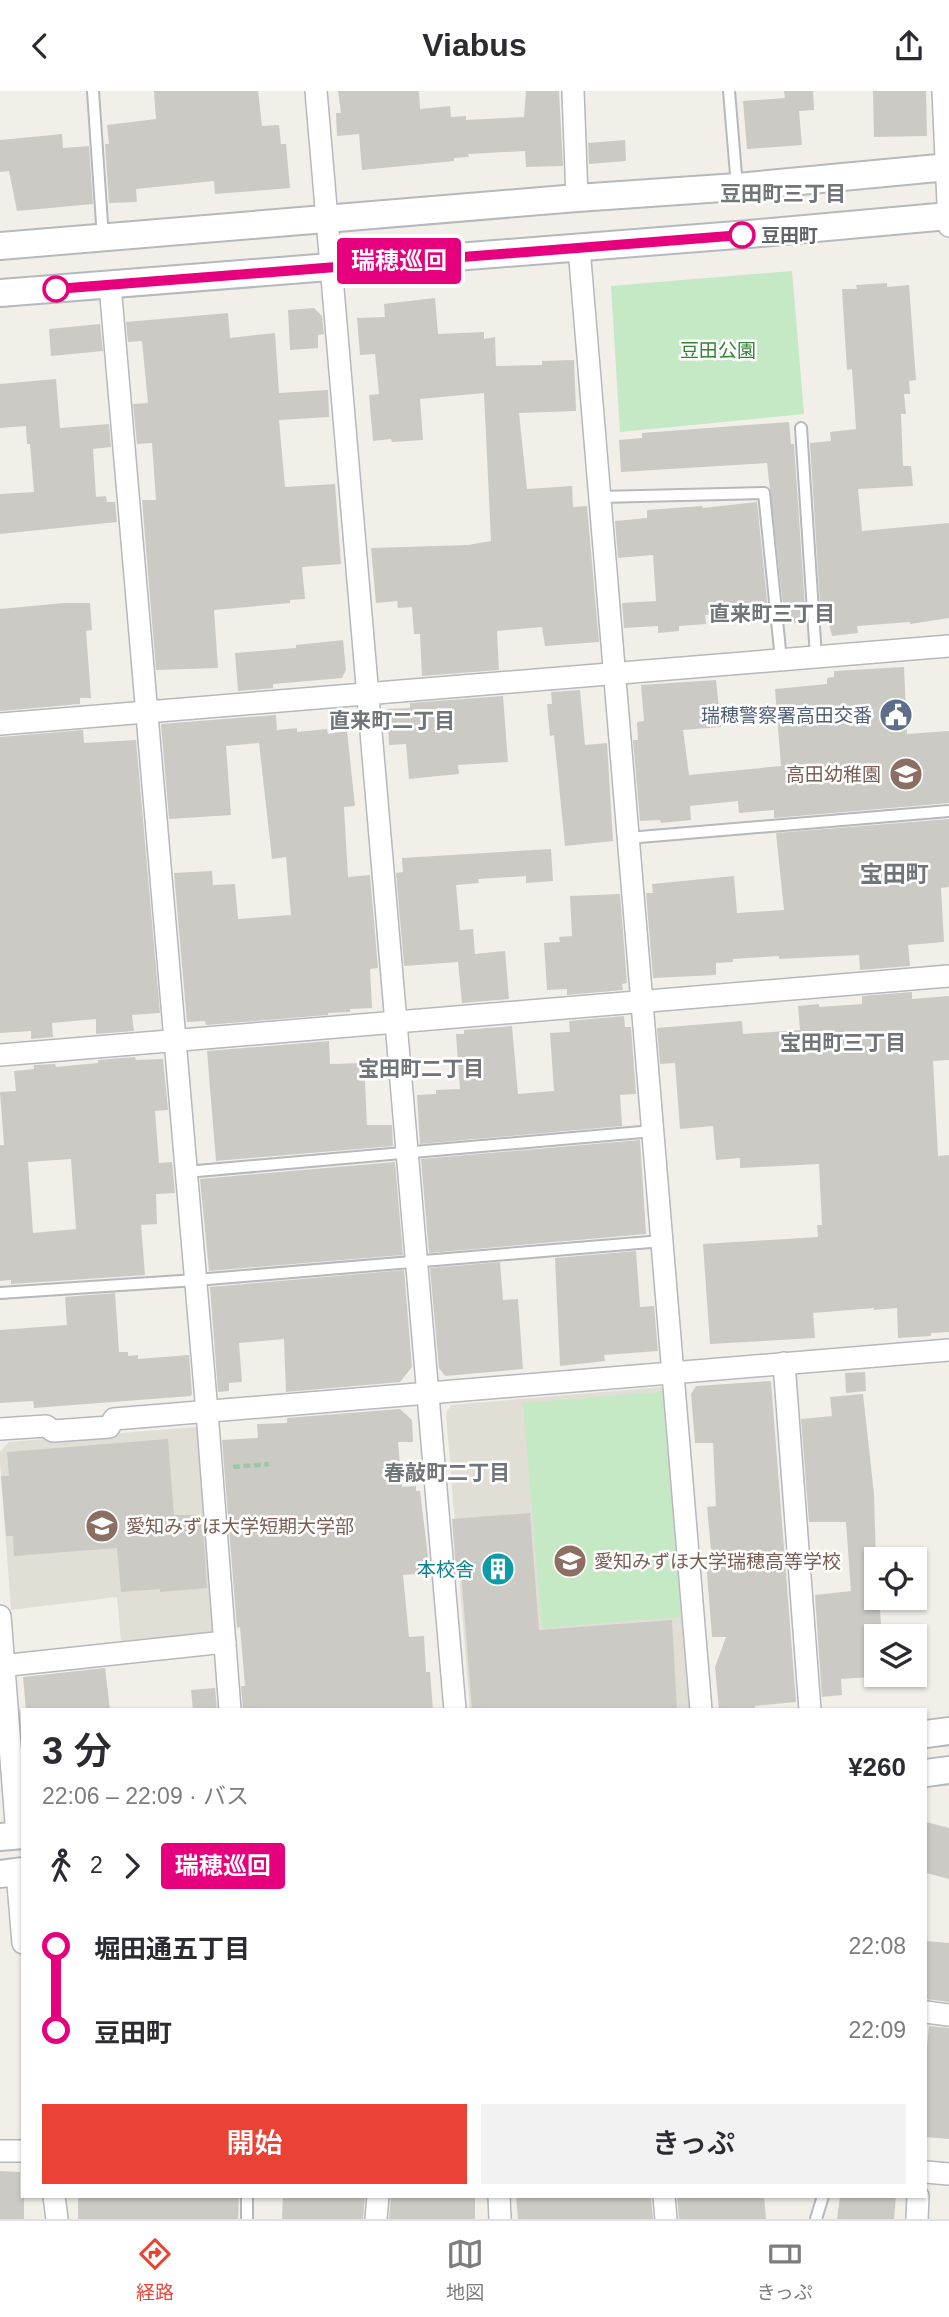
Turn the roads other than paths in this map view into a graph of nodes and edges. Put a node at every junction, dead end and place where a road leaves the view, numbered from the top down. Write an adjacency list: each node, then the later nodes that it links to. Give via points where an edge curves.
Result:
1 (93, 91): 11 (lane)
2 (316, 91): 9 (street)
3 (573, 91): 8 (street)
4 (729, 91): 7 (lane)
5 (943, 91): 6 (street)
6 (947, 167): 7 (street); 10 (street)
7 (737, 187): 8 (street)
8 (577, 198): 9 (street)
9 (327, 218): 11 (street); 14 (street)
10 (949, 220): 13 (street)
11 (103, 238): 12 (street)
12 (0, 246)
13 (579, 248): 14 (street); 18 (street)
14 (330, 266): 15 (street); 23 (street)
15 (110, 285): 16 (street); 24 (street)
16 (0, 293)
17 (801, 428): 20 (lane)
18 (600, 497): 21 (lane, via 764,493); 22 (street)
19 (949, 646): 20 (street)
20 (816, 657): 21 (street)
21 (781, 660): 22 (street)
22 (614, 673): 23 (street); 27 (street)
23 (367, 694): 24 (street); 30 (street)
24 (146, 712): 25 (street); 31 (street)
25 (0, 724)
26 (949, 811): 27 (lane)
27 (628, 838): 29 (street)
28 (949, 976): 29 (street)
29 (642, 1001): 30 (street); 33 (street)
30 (395, 1022): 31 (street); 34 (street)
31 (175, 1040): 32 (street); 35 (street)
32 (0, 1055)
33 (653, 1131): 34 (lane); 36 (street)
34 (407, 1152): 35 (lane); 37 (street)
35 (186, 1172): 38 (street)
36 (662, 1241): 37 (lane); 42 (street)
37 (416, 1263): 38 (lane); 43 (street)
38 (195, 1280): 39 (lane); 44 (street)
39 (0, 1293)
40 (949, 1350): 41 (street)
41 (783, 1363): 42 (street); 52 (street)
42 (673, 1373): 43 (street); 51 (street)
43 (427, 1394): 44 (street); 50 (street)
44 (207, 1412): 45 (street, via 114,1419 109,1427); 47 (street)
45 (0, 1429)
46 (0, 1616): 48 (street)
47 (225, 1642): 48 (street); 49 (street)
48 (2, 1666): 57 (street)
49 (230, 1708)
50 (455, 1708)
51 (701, 1708)
52 (810, 1708)
53 (949, 1731): 54 (street)
54 (927, 1734)
55 (949, 1770): 56 (street)
56 (927, 1773)
57 (13, 1836)
58 (13, 1872): 59 (street)
59 (21, 1929)
60 (927, 2012): 61 (street)
61 (949, 2015)
62 (0, 2151): 63 (street)
63 (21, 2151)
64 (927, 2172): 65 (street)
65 (949, 2174)
66 (54, 2198): 73 (street)
67 (247, 2198): 74 (lane)
68 (378, 2198): 75 (street)
69 (499, 2198): 76 (street)
70 (664, 2198): 77 (street)
71 (823, 2198): 78 (lane)
72 (918, 2198): 79 (street)
73 (57, 2219)
74 (247, 2219)
75 (376, 2219)
76 (500, 2219)
77 (666, 2219)
78 (816, 2219)
79 (917, 2219)

